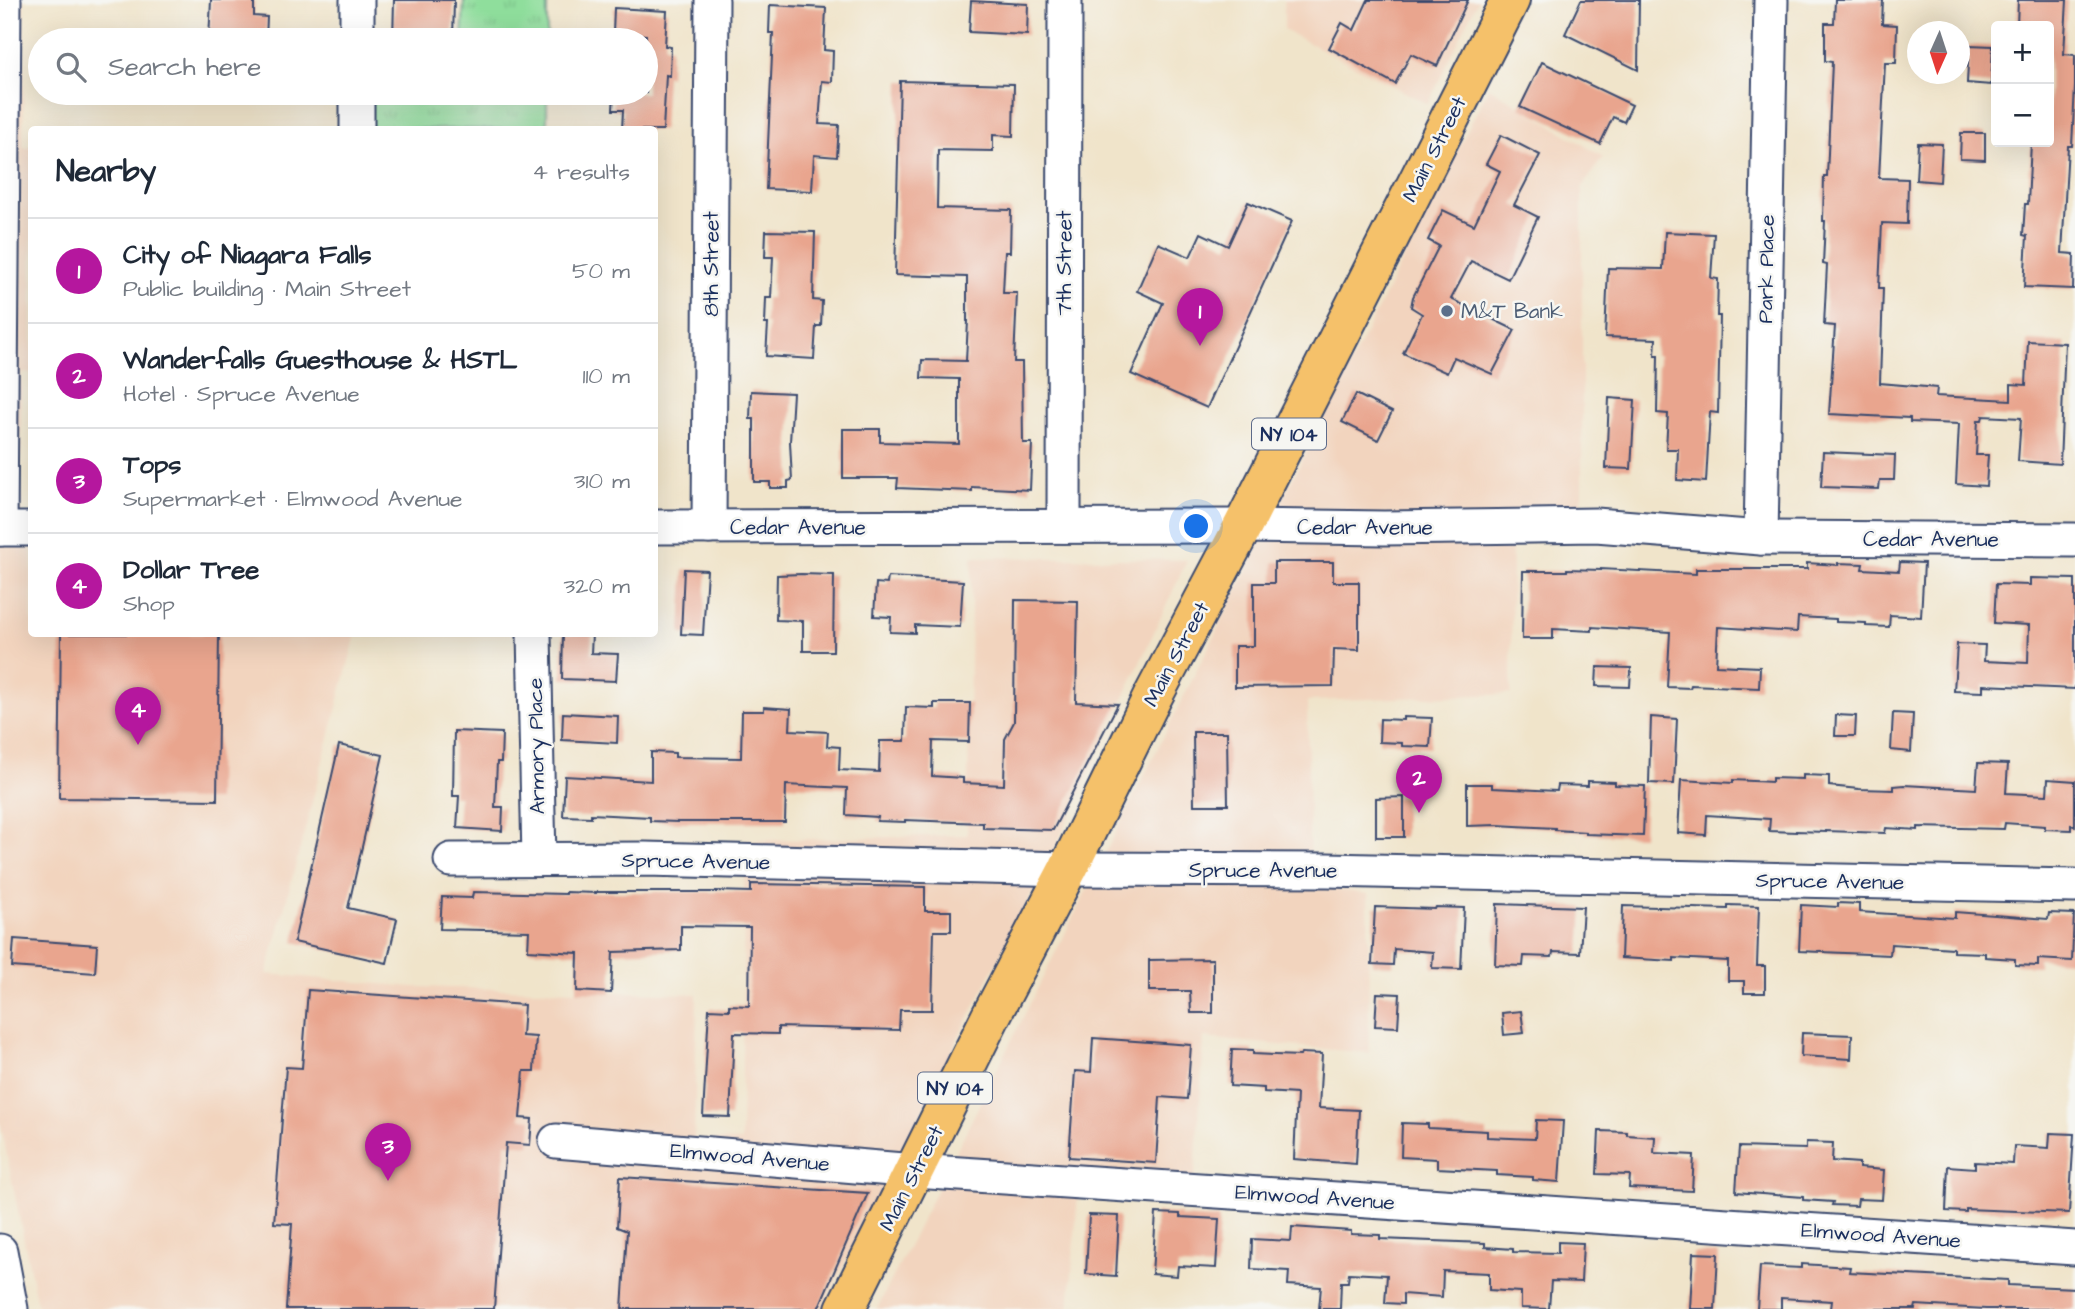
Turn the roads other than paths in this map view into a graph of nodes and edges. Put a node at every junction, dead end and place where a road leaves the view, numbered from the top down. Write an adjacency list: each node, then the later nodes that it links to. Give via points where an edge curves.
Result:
1 (4, 0): 14 (street)
2 (357, 0): 7 (street)
3 (712, 0): 13 (street, 8th Street)
4 (1065, 0): 10 (street, 7th Street)
5 (1510, 0): 11 (main road, Main Street / NY 104)
6 (1771, 0): 16 (street, Park Place)
7 (357, 28)
8 (357, 105): 9 (street)
9 (356, 126)
10 (1063, 526): 11 (street, Cedar Avenue); 13 (street, Cedar Avenue)
11 (1243, 526): 16 (street, Cedar Avenue, via 1596,525); 21 (main road, Main Street / NY 104)
12 (658, 527): 13 (street, Cedar Avenue)
13 (709, 527)
14 (0, 529): 15 (street)
15 (28, 529)
16 (1761, 538): 17 (street, Cedar Avenue)
17 (2075, 540)
18 (534, 637): 19 (street, Armory Place)
19 (539, 859): 20 (street, Spruce Avenue); 21 (street, Spruce Avenue)
20 (451, 860)
21 (1068, 869): 22 (street, Spruce Avenue); 24 (main road, Main Street / NY 104)
22 (2075, 886)
23 (556, 1141): 24 (street, Elmwood Avenue)
24 (915, 1171): 25 (street, Elmwood Avenue); 28 (main road, Main Street / NY 104)
25 (2075, 1248)
26 (0, 1251): 27 (street)
27 (11, 1309)
28 (845, 1309)

